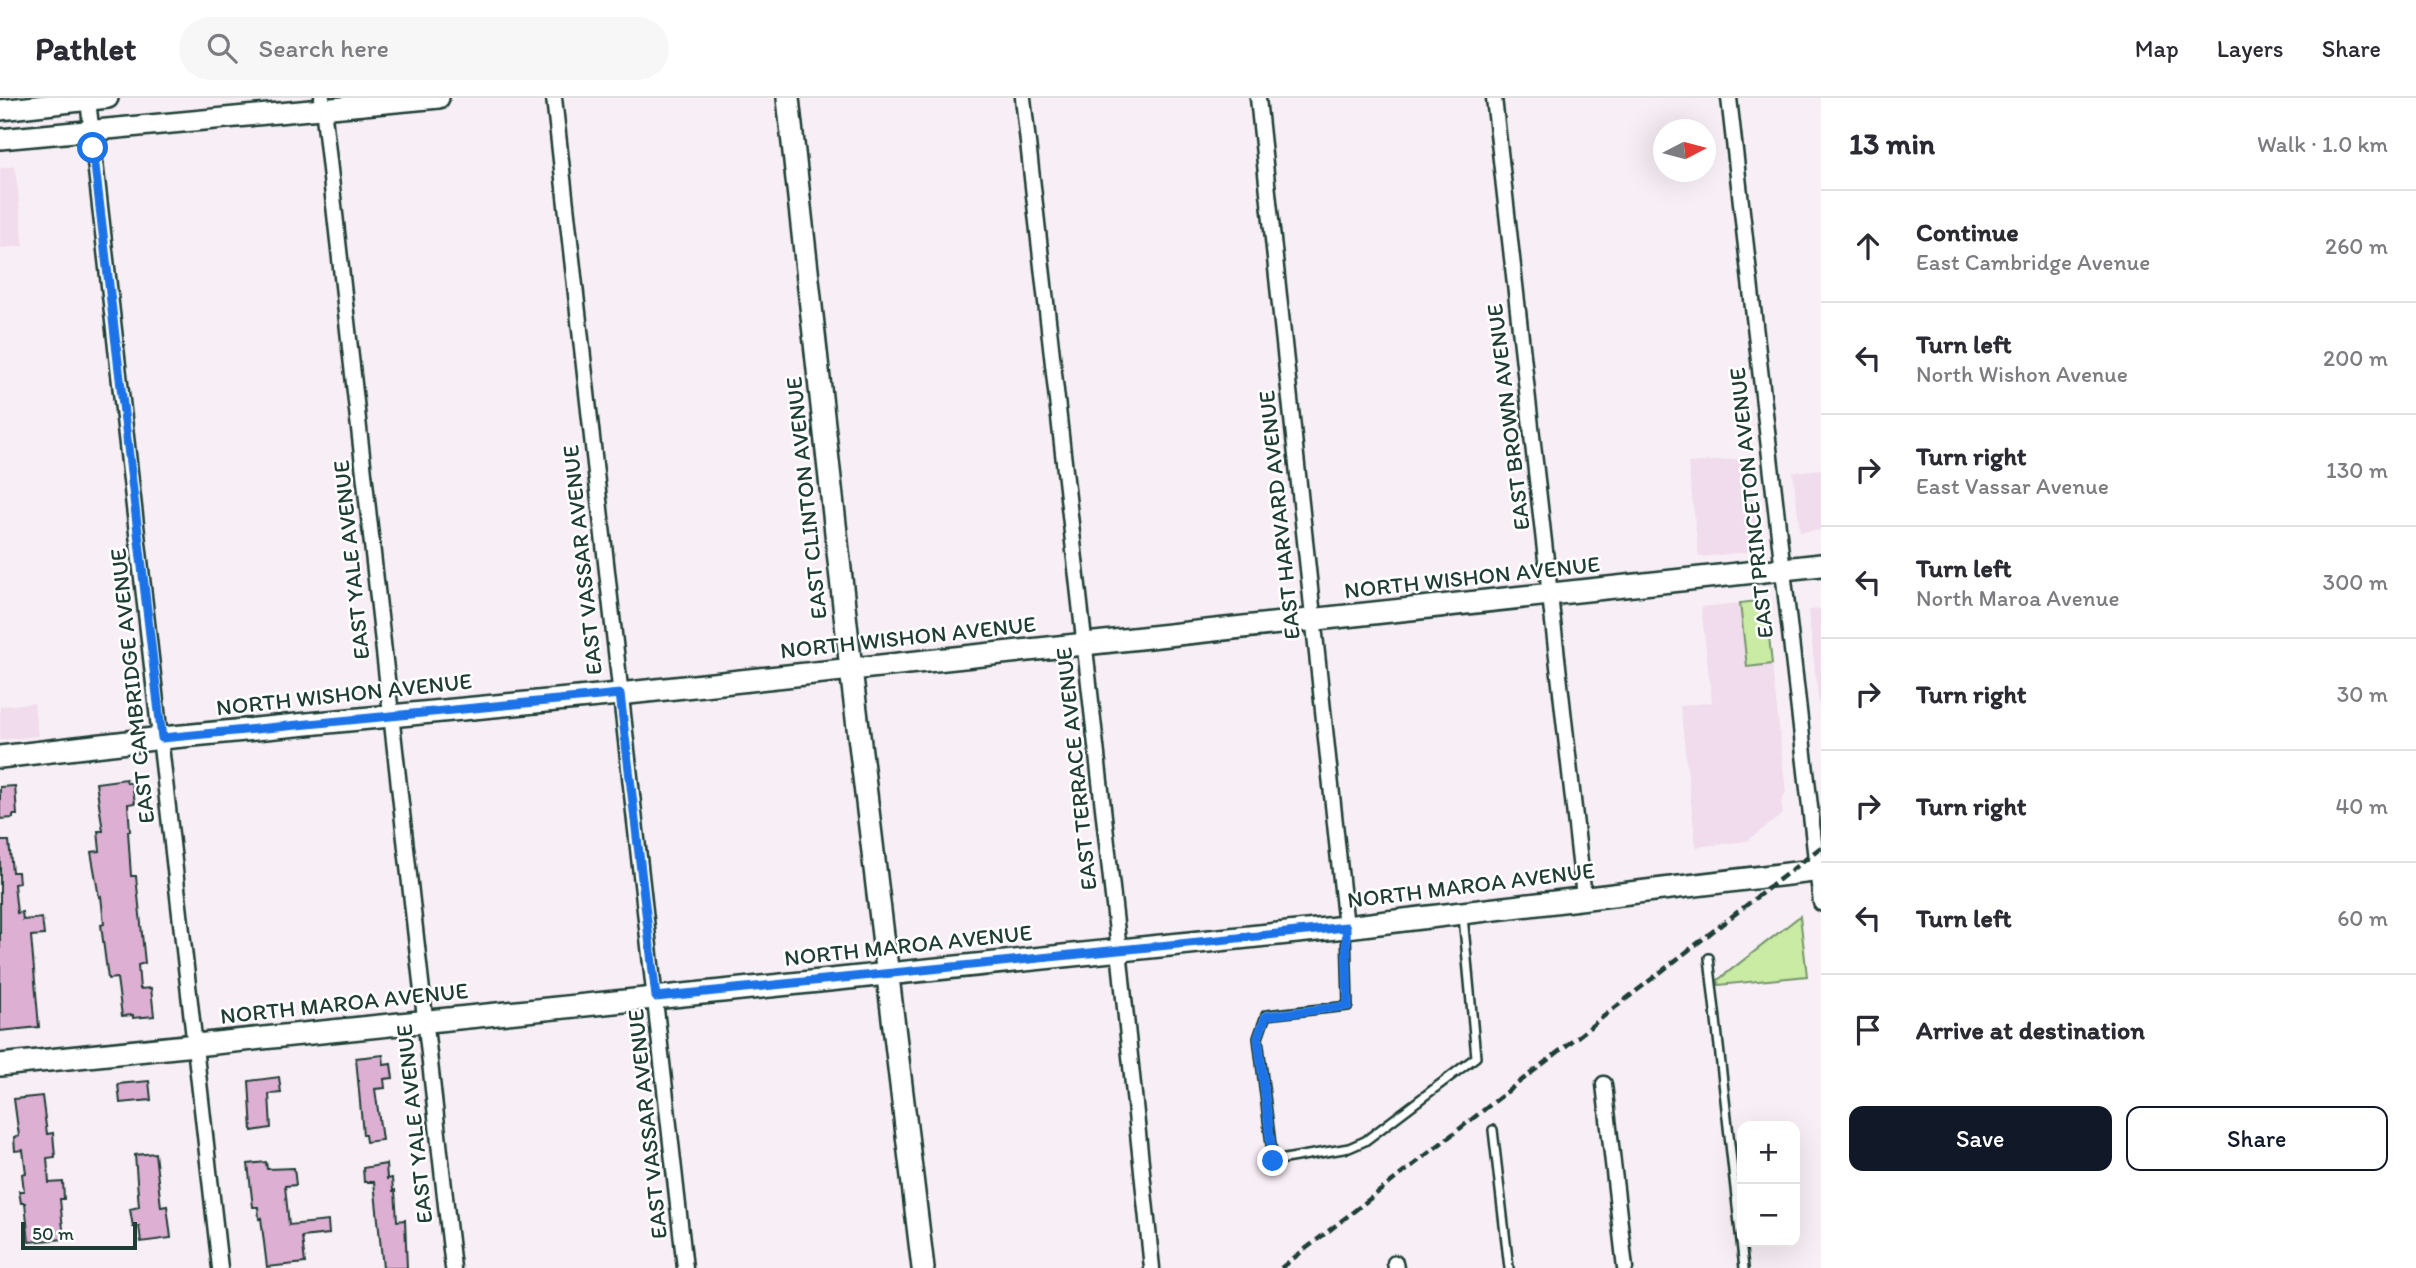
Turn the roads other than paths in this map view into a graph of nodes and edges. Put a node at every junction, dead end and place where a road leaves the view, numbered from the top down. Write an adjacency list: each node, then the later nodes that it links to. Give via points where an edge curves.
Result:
1 (108, 98): 9 (street)
2 (439, 98): 10 (street)
3 (554, 98): 20 (street, EAST VASSAR AVENUE)
4 (788, 98): 19 (main road, EAST CLINTON AVENUE)
5 (1023, 98): 18 (street, EAST TERRACE AVENUE)
6 (1258, 98): 17 (street, EAST HARVARD AVENUE)
7 (1494, 98): 16 (street, EAST BROWN AVENUE)
8 (1729, 98): 15 (street, EAST PRINCETON AVENUE)
9 (77, 100): 11 (street); 12 (street, EAST CAMBRIDGE AVENUE)
10 (323, 104): 12 (street); 21 (street, EAST YALE AVENUE)
11 (0, 110)
12 (91, 131): 13 (street); 22 (street, EAST CAMBRIDGE AVENUE)
13 (0, 139)
14 (1821, 565): 15 (main road, NORTH WISHON AVENUE)
15 (1781, 569): 16 (main road, NORTH WISHON AVENUE); 24 (street, EAST PRINCETON AVENUE)
16 (1551, 596): 17 (main road, NORTH WISHON AVENUE); 25 (street, EAST BROWN AVENUE)
17 (1313, 619): 18 (main road, NORTH WISHON AVENUE); 28 (street, EAST HARVARD AVENUE)
18 (1085, 645): 19 (main road, NORTH WISHON AVENUE); 29 (street, EAST TERRACE AVENUE)
19 (851, 669): 20 (main road, NORTH WISHON AVENUE); 31 (main road, EAST CLINTON AVENUE)
20 (620, 694): 21 (main road, NORTH WISHON AVENUE); 32 (street, EAST VASSAR AVENUE)
21 (392, 716): 22 (main road, NORTH WISHON AVENUE); 33 (street, EAST YALE AVENUE)
22 (162, 738): 23 (main road, NORTH WISHON AVENUE); 34 (street, EAST CAMBRIDGE AVENUE)
23 (0, 757)
24 (1819, 870): 25 (main road, NORTH MAROA AVENUE); 26 (street, EAST PRINCETON AVENUE)
25 (1584, 897): 27 (main road, NORTH MAROA AVENUE)
26 (1821, 903)
27 (1462, 913): 28 (main road, NORTH MAROA AVENUE); 28 (lane, via 1476,1057 1365,1140 1349,1148 1273,1161 1258,1038 1266,1016 1348,1006)
28 (1346, 927): 29 (main road, NORTH MAROA AVENUE)
29 (1119, 950): 31 (main road, NORTH MAROA AVENUE); 42 (street, EAST TERRACE AVENUE)
30 (1709, 958): 45 (lane)
31 (887, 974): 32 (main road, NORTH MAROA AVENUE); 41 (main road, EAST CLINTON AVENUE)
32 (656, 997): 33 (main road, NORTH MAROA AVENUE); 40 (street, EAST VASSAR AVENUE)
33 (426, 1021): 34 (main road, NORTH MAROA AVENUE); 39 (street, EAST YALE AVENUE)
34 (194, 1044): 35 (main road, NORTH MAROA AVENUE); 38 (street, EAST CAMBRIDGE AVENUE)
35 (0, 1065)
36 (1604, 1084): 44 (street)
37 (1493, 1130): 43 (lane)
38 (220, 1268)
39 (453, 1268)
40 (685, 1268)
41 (923, 1268)
42 (1152, 1268)
43 (1509, 1268)
44 (1625, 1268)
45 (1744, 1268)

